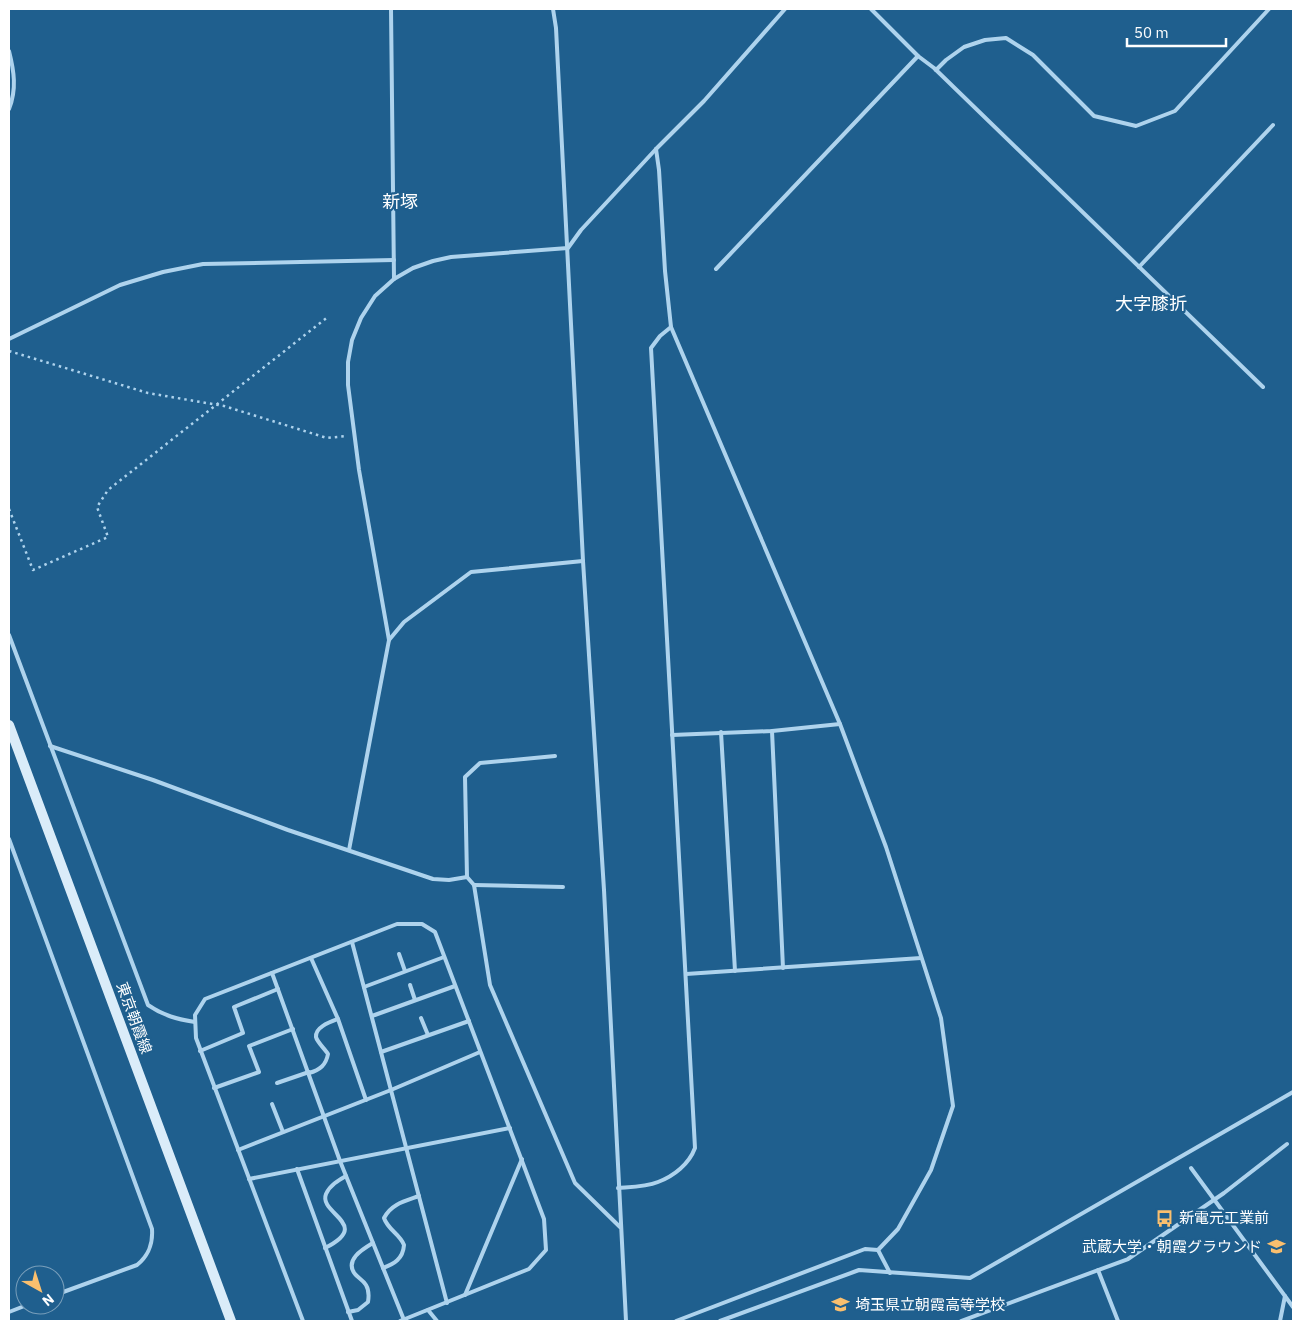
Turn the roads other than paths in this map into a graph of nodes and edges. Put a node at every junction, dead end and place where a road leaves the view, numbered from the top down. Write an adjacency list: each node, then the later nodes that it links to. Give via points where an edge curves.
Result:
1 (391, 9): 13 (lane)
2 (553, 9): 12 (lane)
3 (785, 9): 11 (lane, via 704,101)
4 (872, 9): 7 (lane)
5 (1269, 9): 8 (lane, via 1174,111 1136,126 1094,116 1033,54 1006,38 964,47)
6 (9, 50): 9 (lane, via 15,82)
7 (918, 56): 8 (lane); 15 (lane)
8 (936, 70): 14 (lane)
9 (9, 109)
10 (1273, 125): 14 (lane)
11 (656, 149): 12 (lane); 17 (lane)
12 (568, 248): 16 (lane, via 451,257 413,268); 20 (lane)
13 (394, 260): 16 (lane); 18 (lane, via 203,264 163,272 120,285)
14 (1139, 267): 19 (lane)
15 (716, 268)
16 (394, 279): 22 (lane, via 374,296 361,318 348,362 359,470)
17 (671, 327): 23 (lane); 27 (lane, via 651,348)
18 (9, 339)
19 (1263, 387)
20 (583, 561): 22 (lane, via 471,572 404,622); 81 (lane, via 604,890)
21 (9, 635): 28 (lane)
22 (389, 640): 31 (lane)
23 (840, 724): 25 (lane); 41 (lane, via 886,847)
24 (9, 725): 98 (main road, 東京朝霞線)
25 (772, 731): 26 (lane); 42 (lane)
26 (720, 732): 27 (lane); 44 (lane)
27 (672, 735): 46 (lane)
28 (50, 746): 31 (lane); 56 (lane, via 148,1005 173,1019)
29 (555, 756): 34 (lane, via 480,763 465,777)
30 (9, 839): 32 (lane)
31 (349, 850): 34 (lane, via 433,879)
32 (16, 858): 33 (lane); 91 (lane, via 152,1229 150,1249 137,1265)
33 (9, 861)
34 (467, 877): 35 (lane)
35 (474, 886): 36 (lane); 84 (lane, via 490,985 563,1156 575,1183)
36 (563, 887)
37 (352, 942): 39 (lane, via 397,924 422,924 435,932); 40 (lane); 49 (lane)
38 (399, 954): 43 (lane)
39 (444, 957): 43 (lane); 48 (lane)
40 (311, 958): 45 (lane); 54 (lane)
41 (921, 958): 42 (lane); 87 (lane, via 940,1018 953,1106 931,1170 898,1229)
42 (783, 968): 44 (lane)
43 (405, 971): 49 (lane)
44 (735, 971): 46 (lane)
45 (272, 973): 50 (lane); 56 (lane, via 206,999 196,1015)
46 (686, 974): 81 (lane, via 695,1148 692,1158 658,1183)
47 (410, 985): 51 (lane)
48 (455, 986): 51 (lane); 55 (lane)
49 (364, 987): 52 (lane)
50 (278, 989): 57 (lane); 59 (lane, via 234,1007 243,1033)
51 (415, 1000): 52 (lane)
52 (372, 1016): 60 (lane)
53 (422, 1018): 58 (lane)
54 (338, 1019): 62 (lane, via 321,1027 316,1035 328,1054 325,1064); 67 (lane)
55 (469, 1020): 58 (lane); 61 (lane)
56 (196, 1022): 59 (lane)
57 (293, 1029): 62 (lane); 64 (lane, via 249,1046 259,1072)
58 (428, 1035): 60 (lane)
59 (200, 1051): 64 (lane)
60 (381, 1052): 65 (lane)
61 (480, 1052): 65 (lane); 70 (lane)
62 (309, 1072): 63 (lane); 69 (lane)
63 (277, 1083)
64 (214, 1088): 74 (lane)
65 (391, 1090): 67 (lane); 73 (lane)
66 (1293, 1092): 90 (lane, via 970,1278)
67 (366, 1100): 69 (lane)
68 (272, 1104): 71 (lane)
69 (325, 1116): 71 (lane); 76 (lane)
70 (510, 1128): 73 (lane); 75 (lane)
71 (284, 1132): 74 (lane)
72 (1287, 1144): 83 (lane)
73 (406, 1148): 76 (lane); 82 (lane)
74 (238, 1150): 80 (lane)
75 (522, 1160): 92 (lane); 92 (lane, via 544,1219 546,1250 530,1269)
76 (340, 1161): 78 (lane); 79 (lane)
77 (1191, 1168): 83 (lane)
78 (297, 1169): 80 (lane); 86 (lane)
79 (346, 1176): 85 (lane); 86 (lane, via 326,1193 327,1205 345,1226 340,1239)
80 (249, 1179): 99 (lane)
81 (618, 1188): 84 (lane)
82 (419, 1196): 88 (lane, via 394,1206 384,1218 404,1245 402,1256); 94 (lane)
83 (1215, 1200): 89 (lane, via 1128,1259); 93 (lane)
84 (620, 1227): 103 (lane)
85 (373, 1243): 88 (lane); 97 (lane, via 358,1252 352,1266 352,1271 367,1286 368,1302 358,1310)
86 (326, 1248): 97 (lane)
87 (878, 1250): 90 (lane); 104 (lane, via 866,1249)
88 (383, 1268): 101 (lane)
89 (1098, 1270): 106 (lane); 107 (lane)
90 (890, 1273): 105 (lane, via 860,1270)
91 (65, 1291)
92 (465, 1295): 94 (lane)
93 (1285, 1296): 95 (lane); 108 (lane)
94 (447, 1302): 96 (lane)
95 (1293, 1307)
96 (428, 1310): 101 (lane); 102 (lane)
97 (348, 1312): 100 (lane)
98 (230, 1321)
99 (303, 1321)
100 (352, 1321)
101 (402, 1321)
102 (437, 1321)
103 (626, 1321)
104 (676, 1321)
105 (720, 1321)
106 (961, 1321)
107 (1118, 1321)
108 (1280, 1321)

